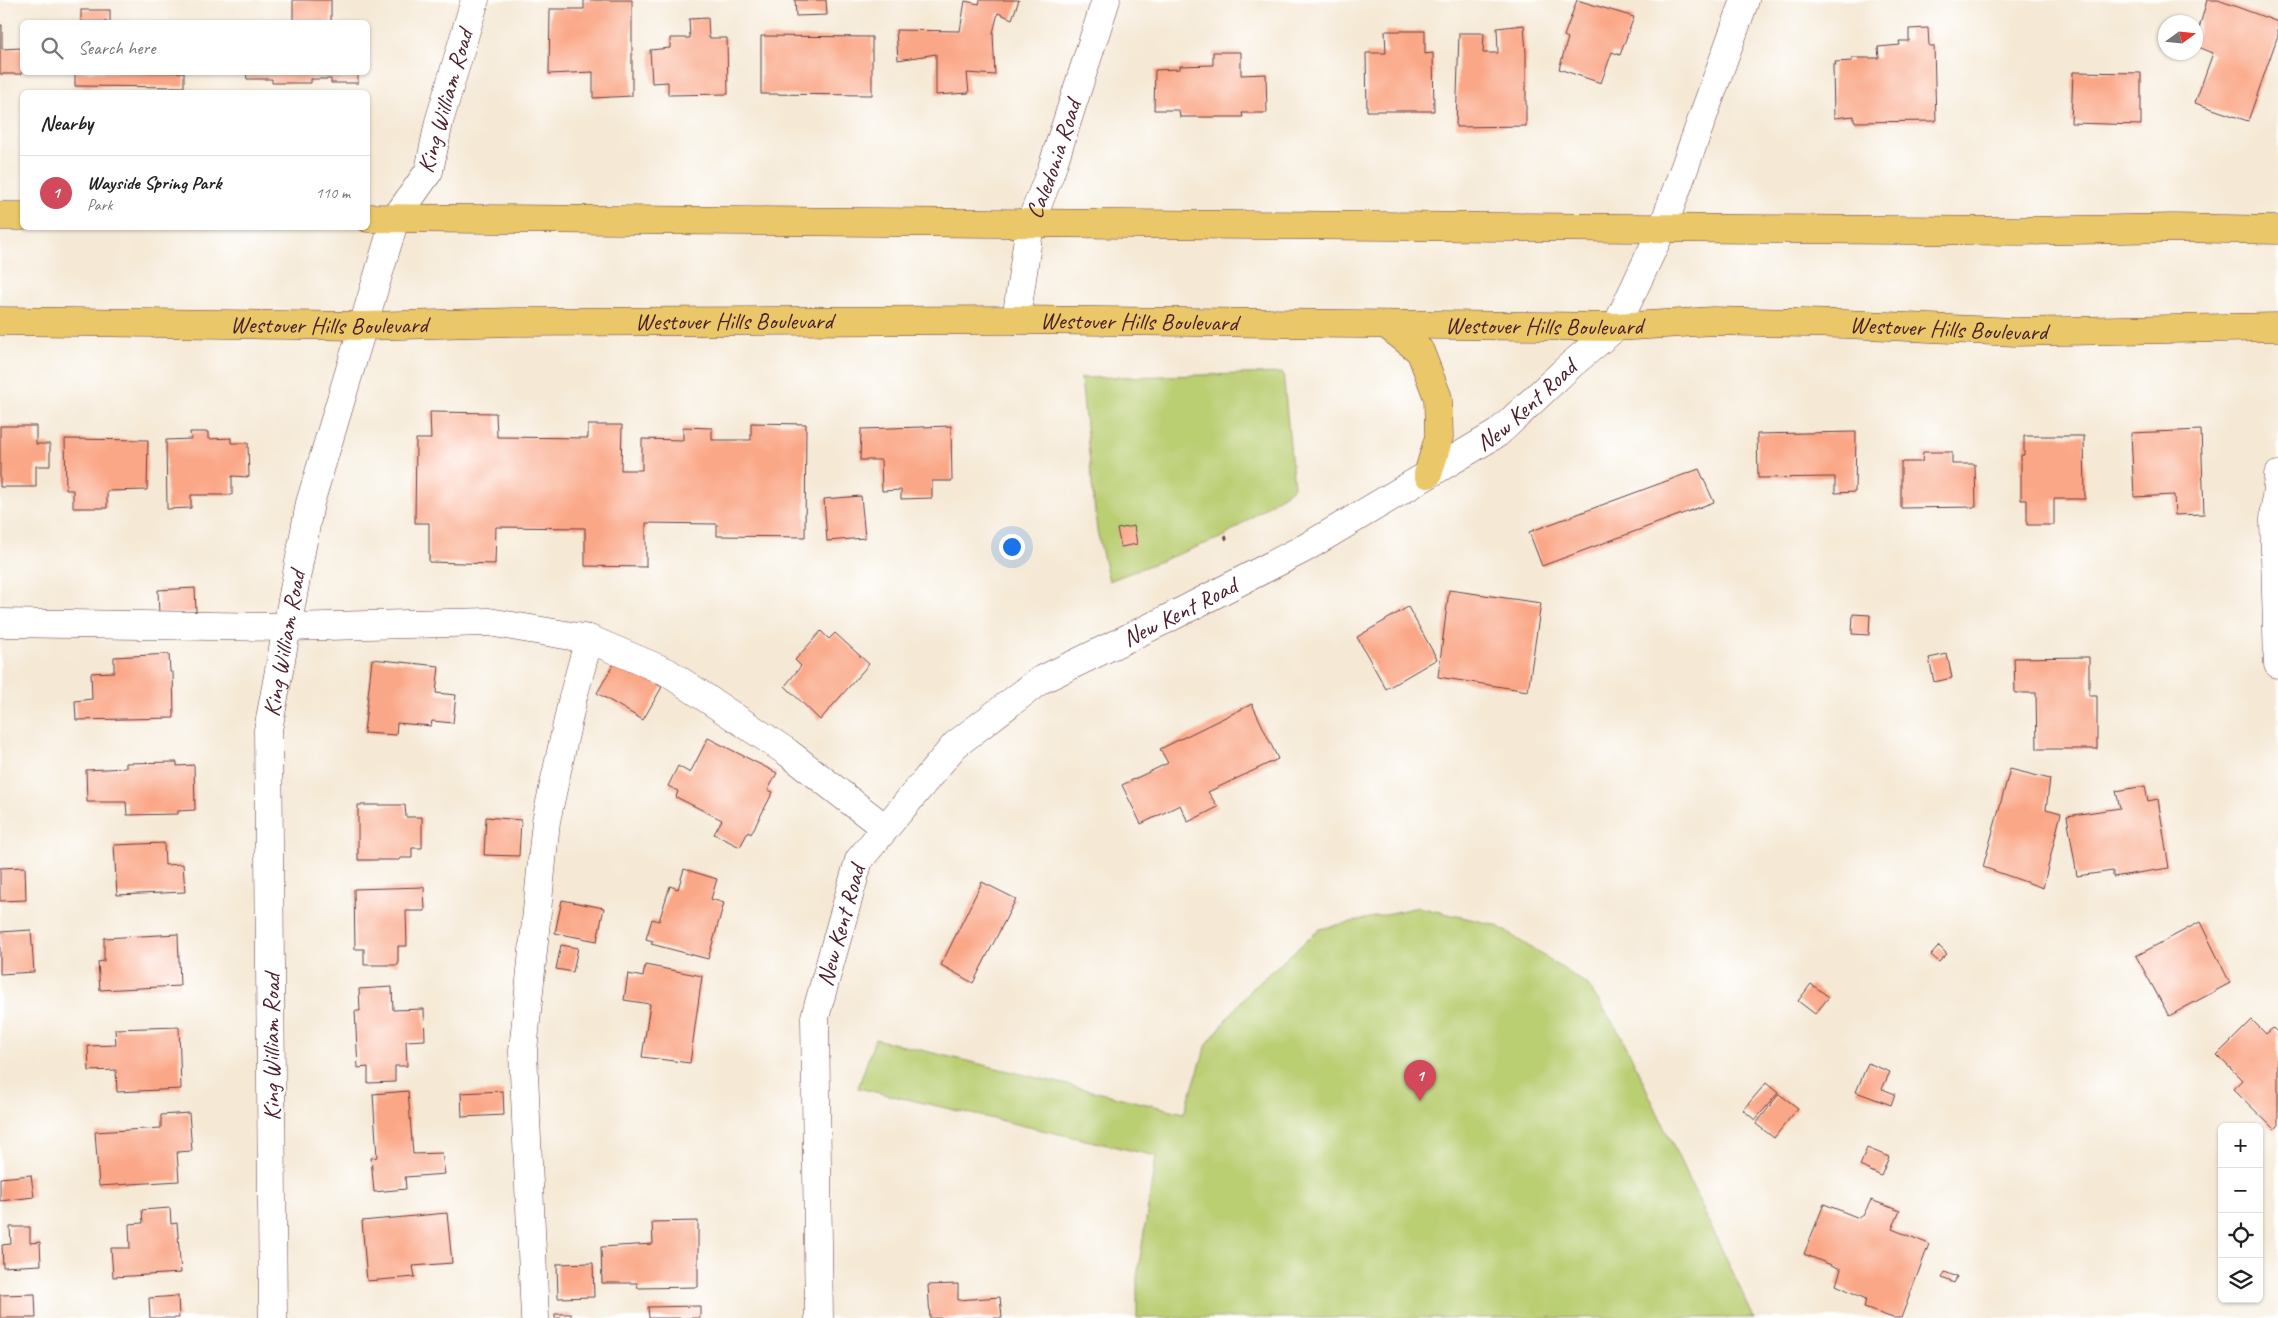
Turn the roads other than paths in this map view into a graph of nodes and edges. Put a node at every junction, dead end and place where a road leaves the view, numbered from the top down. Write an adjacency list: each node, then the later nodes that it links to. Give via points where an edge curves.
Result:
1 (475, 0): 7 (street, King William Road, via 439,122 430,171)
2 (1106, 0): 8 (street, Caledonia Road)
3 (1745, 0): 9 (street, New Kent Road)
4 (0, 216): 5 (main road)
5 (20, 216)
6 (370, 218): 7 (main road)
7 (395, 219): 8 (main road); 14 (street, King William Road)
8 (1030, 224): 9 (main road); 11 (street, Caledonia Road)
9 (1663, 227): 10 (main road); 15 (street, New Kent Road)
10 (2278, 230)
11 (1016, 320): 13 (main road, Westover Hills Boulevard); 14 (main road, Westover Hills Boulevard, via 514,322)
12 (0, 321): 14 (main road, Westover Hills Boulevard)
13 (1387, 324): 15 (main road, Westover Hills Boulevard); 17 (main road, via 1420,351 1438,398 1439,437)
14 (364, 326): 20 (street, King William Road, via 310,503)
15 (1616, 327): 16 (main road, Westover Hills Boulevard, via 1713,321 2014,332); 17 (street, New Kent Road, via 1498,433)
16 (2278, 327)
17 (1428, 474): 23 (street, New Kent Road, via 1305,548 1039,681 955,745)
18 (2278, 475): 22 (street, via 2274,520)
19 (0, 623): 20 (street)
20 (287, 626): 21 (street, via 489,622); 24 (street, King William Road, via 268,730)
21 (589, 639): 23 (street, via 667,672 787,752); 25 (street, via 546,821 523,1051)
22 (2278, 656)
23 (885, 828): 26 (street, New Kent Road, via 859,860 815,1017)
24 (273, 1318)
25 (535, 1318)
26 (819, 1318)

